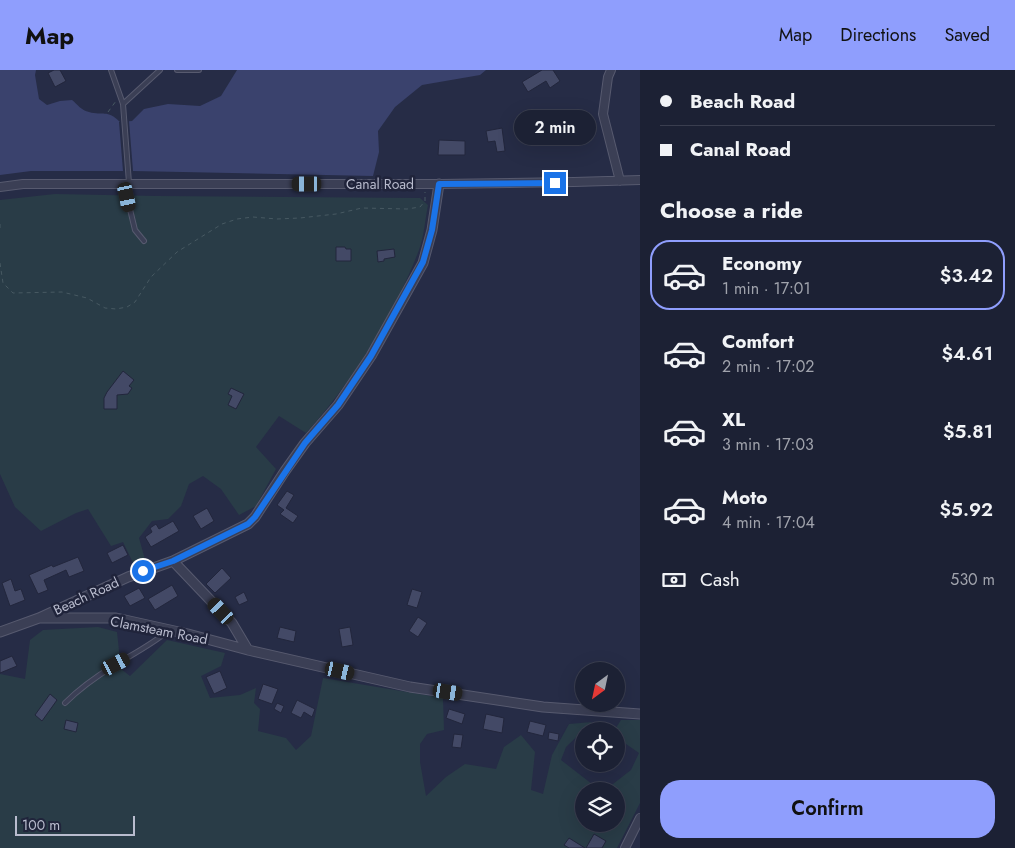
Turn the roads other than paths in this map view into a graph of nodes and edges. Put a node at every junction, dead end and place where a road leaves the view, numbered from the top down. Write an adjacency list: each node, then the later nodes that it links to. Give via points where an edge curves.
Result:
1 (112, 70): 6 (lane)
2 (160, 70): 6 (lane)
3 (177, 70): 4 (lane)
4 (199, 70)
5 (611, 70): 8 (street, via 603,114)
6 (123, 104): 9 (lane)
7 (640, 180): 8 (street, Canal Road)
8 (620, 181): 10 (street, Canal Road)
9 (128, 183): 10 (street, Canal Road); 11 (street, Canal Road); 12 (lane, via 127,197 134,230)
10 (439, 184): 13 (street, Beach Road, via 423,262 371,356 338,405 305,443 248,524)
11 (0, 187)
12 (144, 241)
13 (173, 561): 14 (street, Beach Road, via 128,577); 17 (street, via 232,623)
14 (40, 618): 15 (street, Clamsteam Road, via 116,618); 16 (street, Beach Road)
15 (170, 630): 17 (street, Clamsteam Road); 18 (lane, via 89,682)
16 (0, 632)
17 (248, 650): 19 (street, Clamsteam Road, via 410,686 544,706)
18 (65, 702)
19 (640, 714)
20 (640, 818): 21 (street)
21 (625, 848)

